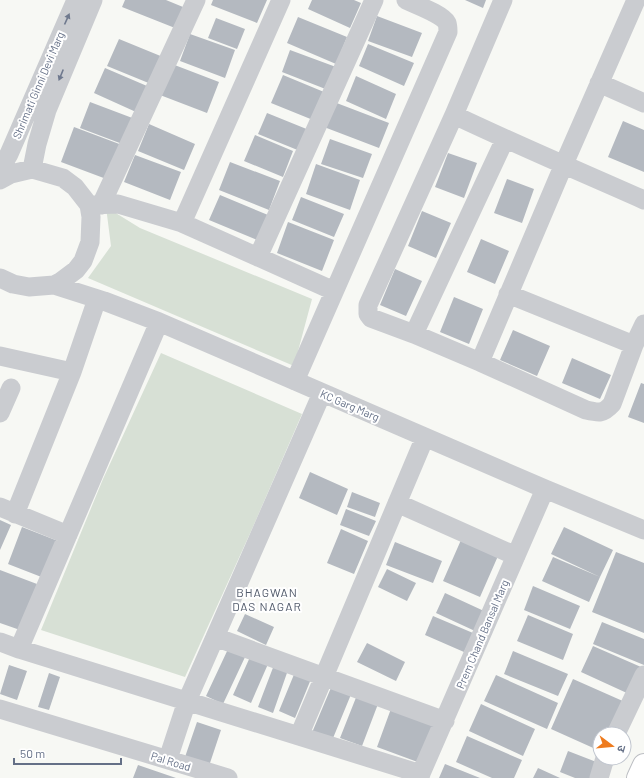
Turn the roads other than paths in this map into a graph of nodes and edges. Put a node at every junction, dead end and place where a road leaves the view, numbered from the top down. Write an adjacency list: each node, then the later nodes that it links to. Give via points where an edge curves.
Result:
1 (76, 0): 14 (street, Shrimati Ginni Devi Marg, one-way to 1, via 9,154)
2 (93, 0): 15 (street, Shrimati Ginni Devi Marg, one-way to 15, via 47,110)
3 (196, 0): 18 (street)
4 (281, 0): 19 (street)
5 (374, 0): 20 (street)
6 (406, 0): 24 (street, via 444,19 448,32)
7 (503, 0): 11 (street)
8 (636, 0): 9 (street)
9 (599, 83): 10 (street); 13 (street)
10 (644, 103)
11 (454, 115): 12 (street); 29 (street, via 368,305 368,314 371,318)
12 (505, 139): 13 (street); 29 (street)
13 (564, 164): 17 (street); 25 (street)
14 (0, 169)
15 (32, 169): 16 (street); 18 (street, via 63,178)
16 (0, 180)
17 (644, 200)
18 (95, 205): 19 (street, via 118,204); 21 (street, via 90,217 90,242)
19 (182, 223): 20 (street)
20 (258, 257): 24 (street)
21 (83, 261): 23 (street, via 76,270); 26 (street, via 88,282)
22 (0, 278): 23 (street, via 29,287)
23 (54, 285): 26 (street, KC Garg Marg)
24 (334, 291): 34 (street)
25 (508, 294): 30 (street); 32 (street)
26 (101, 300): 27 (street, KC Garg Marg); 33 (street)
27 (158, 322): 34 (street, KC Garg Marg); 43 (street)
28 (644, 324): 30 (street)
29 (414, 334): 32 (street)
30 (634, 345): 32 (street, via 612,404 605,411 597,413)
31 (0, 356): 33 (street)
32 (480, 362)
33 (72, 372): 41 (street)
34 (295, 381): 36 (street, KC Garg Marg)
35 (10, 388): 37 (street)
36 (322, 393): 38 (street, KC Garg Marg); 45 (street)
37 (0, 412)
38 (425, 438): 39 (street, KC Garg Marg); 40 (street)
39 (545, 490): 42 (street, KC Garg Marg); 44 (street, Prem Chand Bansal Marg)
40 (397, 503): 44 (street); 49 (street)
41 (8, 510): 43 (street)
42 (644, 530)
43 (68, 535): 47 (street)
44 (516, 556): 52 (street, Prem Chand Bansal Marg)
45 (215, 638): 49 (street); 50 (street)
46 (0, 642): 47 (street)
47 (19, 649): 50 (street)
48 (644, 675): 53 (street)
49 (324, 677): 52 (street); 54 (street)
50 (187, 701): 54 (street); 55 (street)
51 (0, 709): 55 (street, Pal Road)
52 (444, 722): 59 (street, Prem Chand Bansal Marg)
53 (620, 726)
54 (299, 736): 59 (street)
55 (168, 759): 58 (street, Pal Road)
56 (644, 764): 62 (main road)
57 (603, 766): 61 (street)
58 (187, 772): 60 (street, Pal Road)
59 (420, 776)
60 (228, 778)
61 (599, 778)
62 (638, 778)

